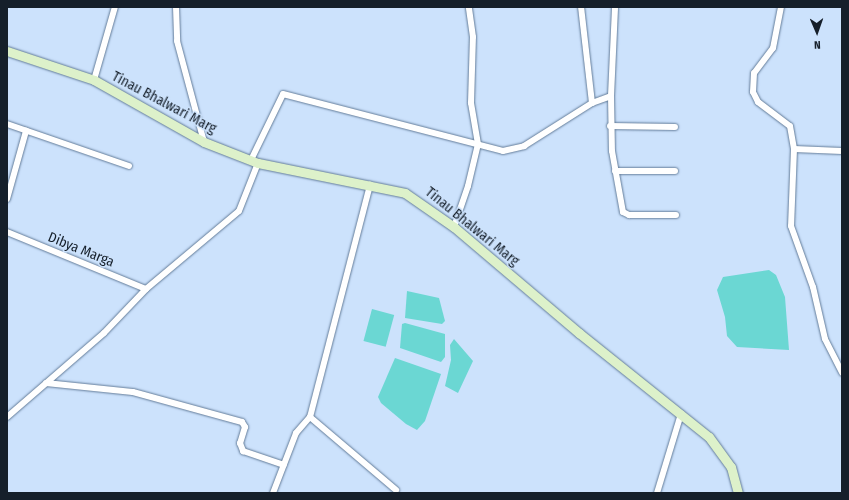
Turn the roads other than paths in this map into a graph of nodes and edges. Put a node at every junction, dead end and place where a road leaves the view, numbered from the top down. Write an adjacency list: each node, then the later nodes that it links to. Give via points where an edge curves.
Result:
1 (115, 7): 8 (street)
2 (176, 7): 15 (street, via 177,41)
3 (469, 7): 16 (street, via 473,37 471,103)
4 (581, 7): 10 (street)
5 (615, 7): 9 (street)
6 (781, 7): 17 (street, via 773,48 753,77 753,92 758,102 790,126)
7 (7, 51): 8 (street, Tinau Bhalwari Marg)
8 (94, 80): 15 (street, Tinau Bhalwari Marg)
9 (611, 96): 10 (street); 12 (street)
10 (592, 103): 16 (street, via 524,146 510,151)
11 (7, 124): 14 (street)
12 (610, 126): 13 (street); 21 (street)
13 (675, 127)
14 (26, 131): 20 (street); 23 (street)
15 (204, 142): 19 (street, Tinau Bhalwari Marg)
16 (478, 144): 19 (street, via 283,94); 27 (street, via 468,186)
17 (794, 149): 18 (street); 30 (street, via 791,226 812,287 825,339)
18 (842, 151)
19 (254, 162): 24 (street, Tinau Bhalwari Marg); 29 (street, via 239,211)
20 (129, 166)
21 (615, 171): 22 (street); 26 (street, via 623,212 629,215)
22 (675, 171)
23 (10, 181): 25 (street)
24 (370, 184): 27 (street, Tinau Bhalwari Marg, via 406,193); 34 (street)
25 (7, 199)
26 (676, 214)
27 (454, 227): 32 (street, Tinau Bhalwari Marg, via 580,333)
28 (7, 232): 29 (street, Dibya Marga)
29 (146, 289): 31 (street, via 104,333)
30 (842, 373)
31 (46, 383): 33 (street); 35 (street, via 133,392 242,422 245,427 240,443 243,451)
32 (682, 414): 38 (street); 39 (street, Tinau Bhalwari Marg, via 710,437 731,467)
33 (7, 417)
34 (310, 417): 35 (street, via 296,433); 36 (street)
35 (284, 465): 37 (street)
36 (396, 490)
37 (273, 493)
38 (657, 493)
39 (738, 493)

